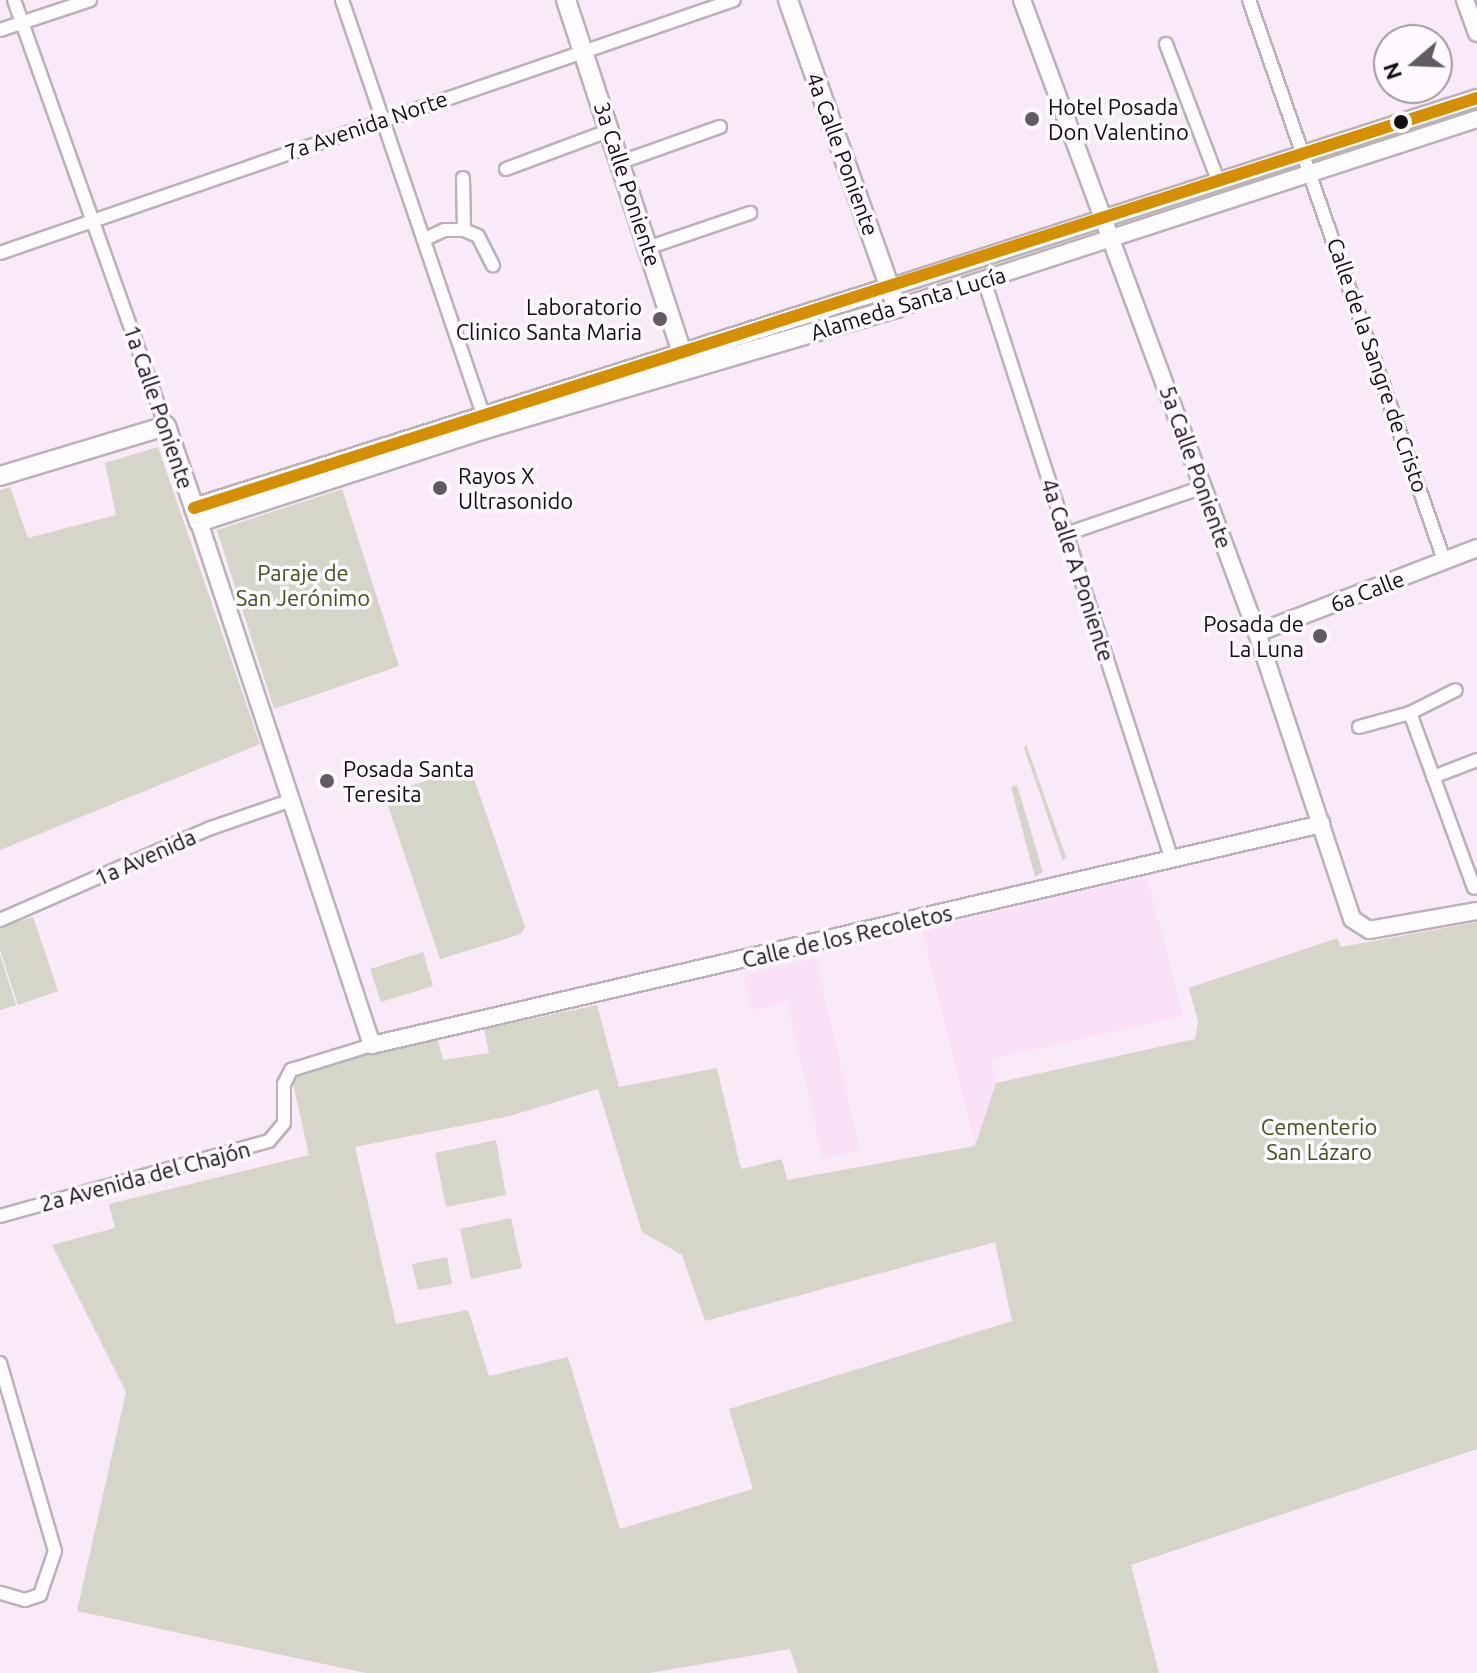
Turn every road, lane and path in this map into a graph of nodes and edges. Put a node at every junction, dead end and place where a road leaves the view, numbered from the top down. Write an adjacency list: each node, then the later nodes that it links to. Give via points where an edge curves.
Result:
1 (14, 0): 10 (street, 1a Calle Poniente)
2 (90, 0): 10 (street)
3 (342, 0): 16 (street)
4 (566, 0): 14 (main road, 3a Calle Poniente)
5 (734, 0): 14 (street, 7a Avenida Norte)
6 (788, 0): 38 (main road, 4a Calle Poniente)
7 (1022, 0): 30 (street, 5a Calle Poniente)
8 (1249, 0): 20 (street, Calle de la Sangre de Cristo)
9 (1465, 0): 12 (street)
10 (23, 23): 11 (street); 29 (street, 1a Calle Poniente)
11 (0, 30)
12 (1477, 33)
13 (1166, 44): 26 (street)
14 (584, 50): 16 (street, 7a Avenida Norte); 19 (main road, 3a Calle Poniente)
15 (1475, 103): 20 (street, Alameda Santa Lucía)
16 (384, 119): 29 (street, 7a Avenida Norte); 32 (street)
17 (1477, 119): 23 (street, Alameda Santa Lucía)
18 (720, 127): 21 (street)
19 (611, 130): 21 (main road, 3a Calle Poniente); 22 (street)
20 (1306, 152): 23 (street, Calle de la Sangre de Cristo); 24 (street, Alameda Santa Lucía)
21 (621, 162): 34 (main road, 3a Calle Poniente)
22 (506, 169)
23 (1312, 170): 27 (street, Alameda Santa Lucía); 48 (street, Calle de la Sangre de Cristo)
24 (1244, 174): 26 (street, Alameda Santa Lucía); 27 (street)
25 (463, 178): 31 (street)
26 (1219, 183): 30 (street, Alameda Santa Lucía)
27 (1250, 192): 33 (street, Alameda Santa Lucía)
28 (750, 213): 34 (street)
29 (93, 220): 35 (street, 7a Avenida Norte); 42 (street, 1a Calle Poniente)
30 (1103, 220): 33 (street, 5a Calle Poniente); 38 (street, Alameda Santa Lucía)
31 (464, 230): 32 (street, via 444,230); 36 (street, via 478,236)
32 (425, 239): 41 (street)
33 (1112, 242): 37 (street, Alameda Santa Lucía); 44 (street, 5a Calle Poniente)
34 (650, 247): 40 (main road, 3a Calle Poniente)
35 (0, 253)
36 (493, 265)
37 (984, 280): 39 (street, Alameda Santa Lucía); 46 (street, 4a Calle A Poniente)
38 (891, 287): 39 (main road, 4a Calle Poniente); 40 (main road, Alameda Santa Lucía)
39 (897, 308): 40 (main road, Alameda Santa Lucía)
40 (685, 361): 41 (main road, Alameda Santa Lucía)
41 (485, 422): 45 (main road, Alameda Santa Lucía)
42 (166, 426): 43 (main road); 45 (main road, 1a Calle Poniente)
43 (0, 476)
44 (1203, 487): 46 (street); 49 (street, 5a Calle Poniente)
45 (196, 515): 55 (street, 1a Calle Poniente)
46 (1066, 534): 57 (street, 4a Calle A Poniente)
47 (1477, 548): 48 (street, 6a Calle)
48 (1444, 560): 49 (street, 6a Calle)
49 (1257, 633): 56 (street, 5a Calle Poniente)
50 (1456, 690): 51 (street)
51 (1410, 713): 52 (street); 54 (street)
52 (1359, 727)
53 (1477, 760): 54 (street)
54 (1433, 777): 58 (street)
55 (292, 800): 60 (street, 1a Avenida, via 211,828); 61 (street, 1a Calle Poniente)
56 (1322, 824): 57 (street, Calle de los Recoletos); 59 (street, 5a Calle Poniente, via 1350,914 1369,930)
57 (1172, 860): 61 (street, Calle de los Recoletos)
58 (1474, 888)
59 (1477, 911)
60 (0, 920)
61 (372, 1045): 62 (street, 2a Avenida del Chajón, via 291,1070 284,1084 284,1123 269,1141)
62 (0, 1216)
63 (0, 1363): 64 (street, via 55,1551 40,1595 25,1600)
64 (0, 1593)

